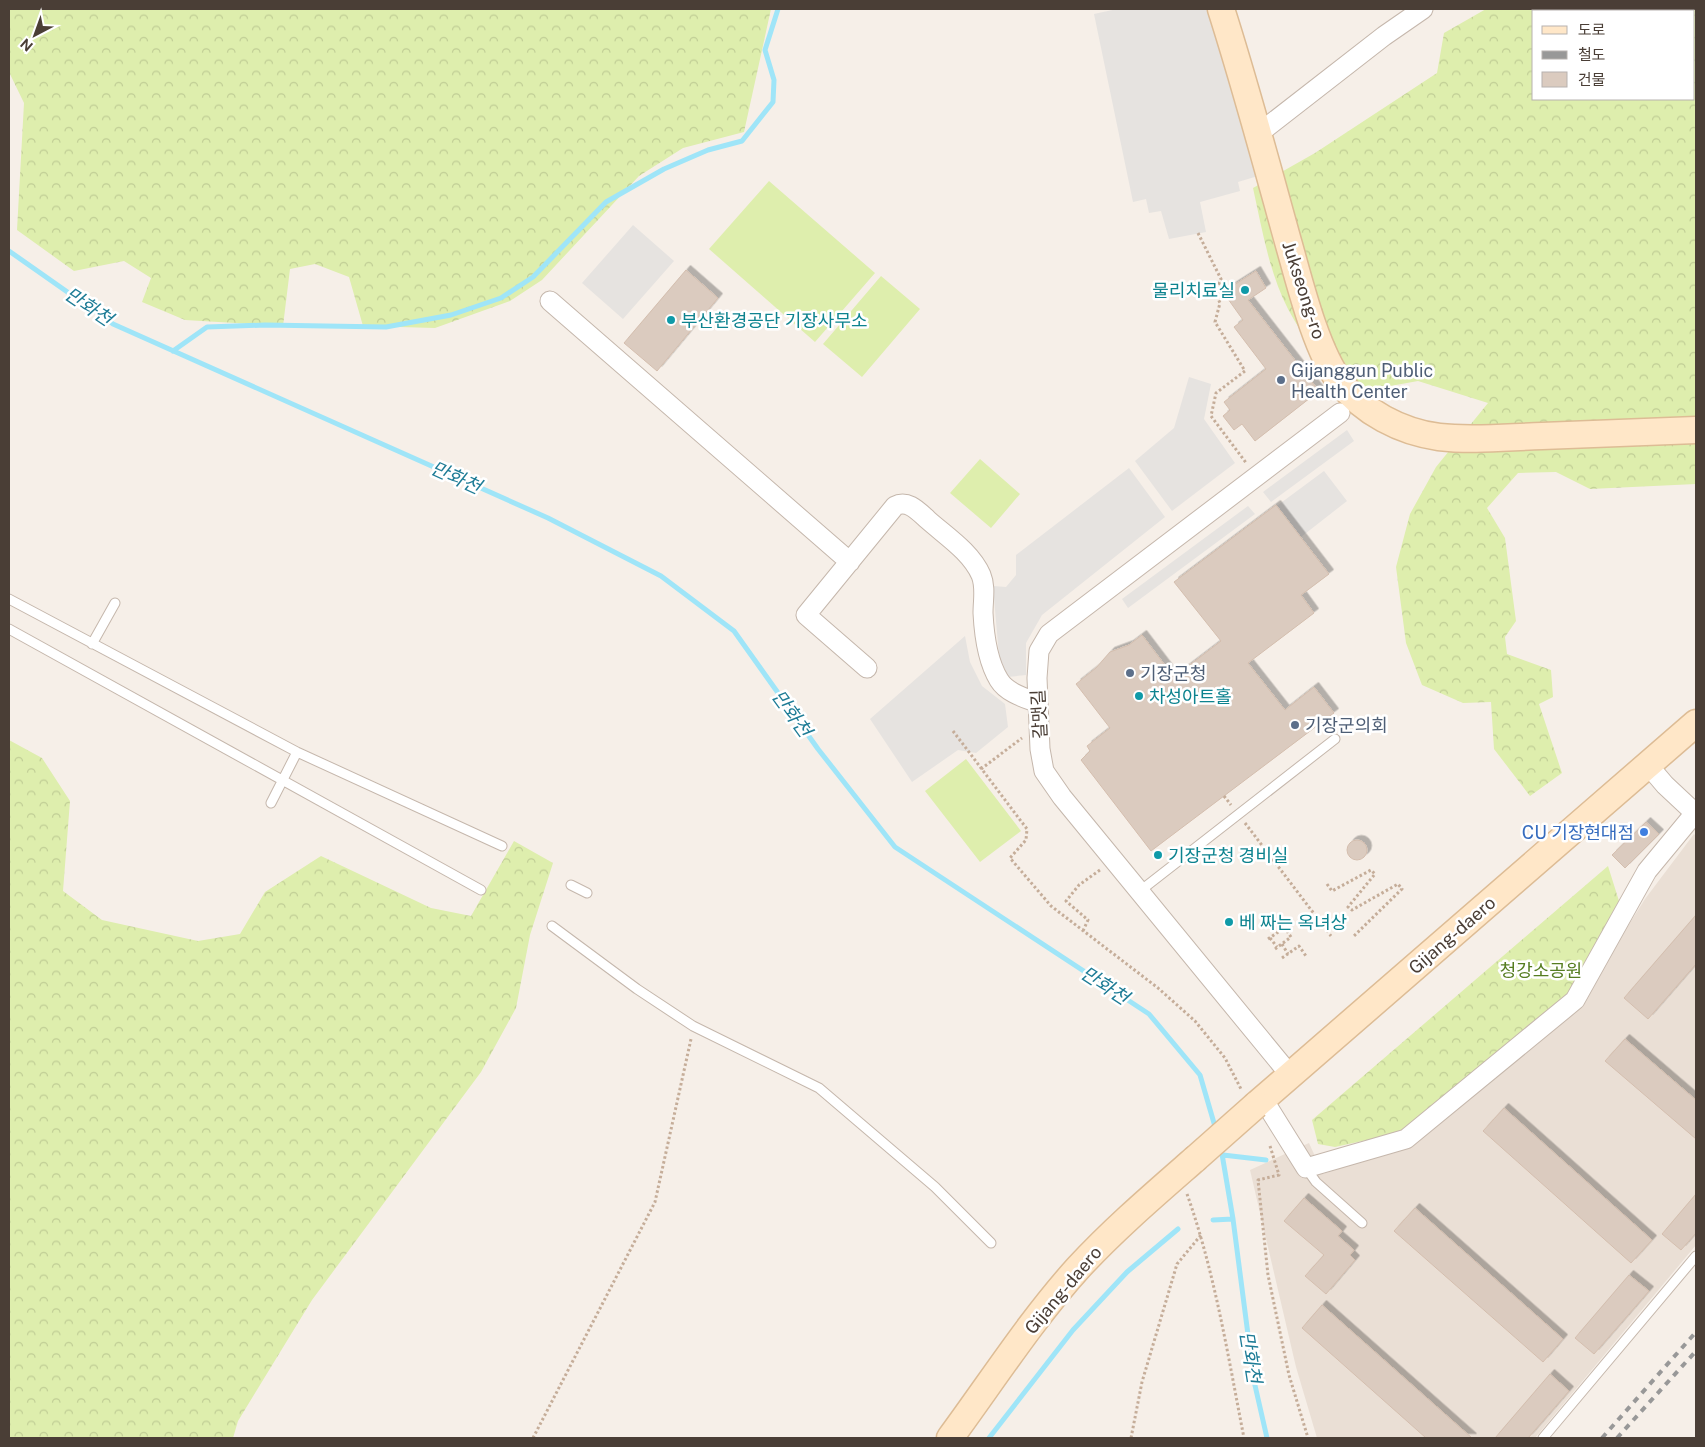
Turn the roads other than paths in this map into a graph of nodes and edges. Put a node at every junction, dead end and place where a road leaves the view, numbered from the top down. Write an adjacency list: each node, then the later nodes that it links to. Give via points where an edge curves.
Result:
1 (1423, 9): 3 (street)
2 (1219, 13): 3 (main road, Jukseong-ro)
3 (1258, 134): 6 (main road, Jukseong-ro, via 1298,282 1325,353 1340,382 1382,419 1438,437)
4 (550, 301): 7 (street)
5 (1340, 413): 13 (street, 갈맷길, via 1049,634 1039,651)
6 (1696, 430)
7 (850, 562): 12 (street, via 806,614); 13 (street, via 895,506 902,503 913,507 966,554 979,571 984,583 983,614 994,669 1005,687)
8 (9, 599): 11 (lane)
9 (115, 604): 11 (lane)
10 (9, 629): 18 (lane)
11 (92, 644): 16 (lane)
12 (867, 668)
13 (1038, 703): 24 (street, 갈맷길, via 1044,771)
14 (1696, 723): 17 (main road, Gijang-daero)
15 (1335, 739): 24 (lane)
16 (297, 752): 18 (lane); 21 (lane)
17 (1648, 764): 20 (street, via 1665,785); 27 (main road, Gijang-daero)
18 (283, 779): 19 (lane); 23 (lane)
19 (271, 803)
20 (1696, 813): 29 (street, via 1647,871 1575,1000 1406,1138)
21 (502, 846)
22 (571, 884): 25 (lane)
23 (481, 890)
24 (1140, 891): 27 (street, 갈맷길)
25 (587, 893)
26 (552, 926): 31 (lane, via 636,989 693,1026 819,1088 934,1187)
27 (1290, 1076): 28 (main road, Gijang-daero)
28 (1254, 1099): 29 (street); 33 (main road, Gijang-daero, bridge, via 1078,1268)
29 (1306, 1168): 30 (lane, via 1316,1182)
30 (1362, 1223)
31 (991, 1243)
32 (1696, 1256): 34 (lane)
33 (950, 1438)
34 (1543, 1438)

